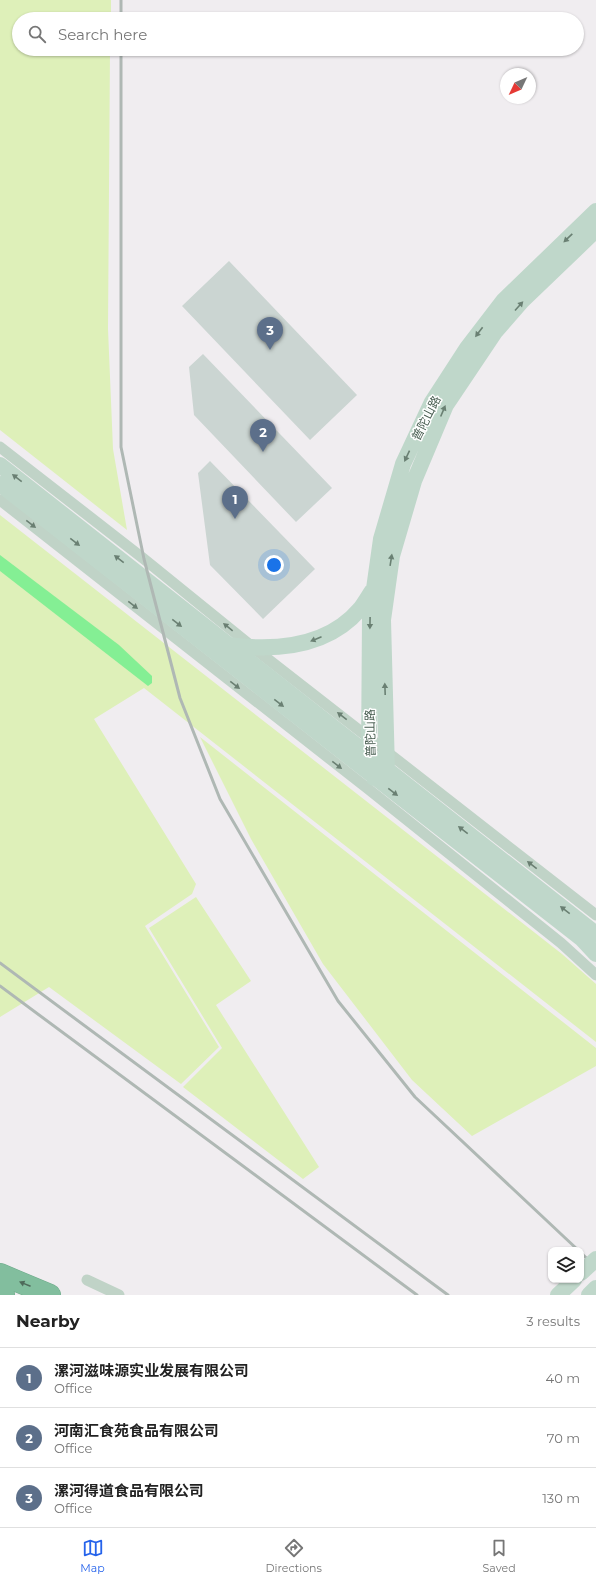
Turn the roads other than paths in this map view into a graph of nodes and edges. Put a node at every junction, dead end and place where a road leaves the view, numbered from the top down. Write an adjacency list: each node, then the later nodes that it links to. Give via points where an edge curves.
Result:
1 (596, 211): 7 (main road, 普陀山路, one-way to 7, via 503,301 467,348 432,402 403,464 381,539)
2 (596, 230): 11 (main road, 普陀山路, one-way to 2, via 383,620 392,556 414,481 446,405 495,332 522,301)
3 (0, 447): 9 (street, one-way to 3)
4 (0, 465): 8 (main road, one-way to 4)
5 (0, 484): 13 (main road, one-way to 13)
6 (0, 500): 13 (street, one-way to 13)
7 (375, 586): 9 (main road, one-way to 9, via 360,610 335,631 307,643); 10 (main road, 普陀山路, one-way to 10, via 370,617)
8 (227, 645): 9 (main road); 12 (main road)
9 (255, 649): 10 (street, one-way to 9)
10 (369, 736): 11 (street); 12 (main road, 普陀山路)
11 (386, 750): 13 (main road, 普陀山路); 14 (street, one-way to 11)
12 (368, 755): 13 (main road, 普陀山路)
13 (376, 779): 15 (main road, one-way to 13); 16 (main road, one-way to 16, via 582,939); 17 (street)
14 (596, 915)
15 (596, 934)
16 (596, 954)
17 (596, 975)
18 (596, 1259): 19 (main road, bridge)
19 (584, 1270)
20 (0, 1274): 26 (highway, one-way to 20)
21 (87, 1280): 27 (street)
22 (571, 1283): 28 (main road)
23 (596, 1288): 29 (main road)
24 (0, 1294): 25 (highway)
25 (4, 1295)
26 (50, 1295)
27 (119, 1295)
28 (558, 1295)
29 (589, 1295)

